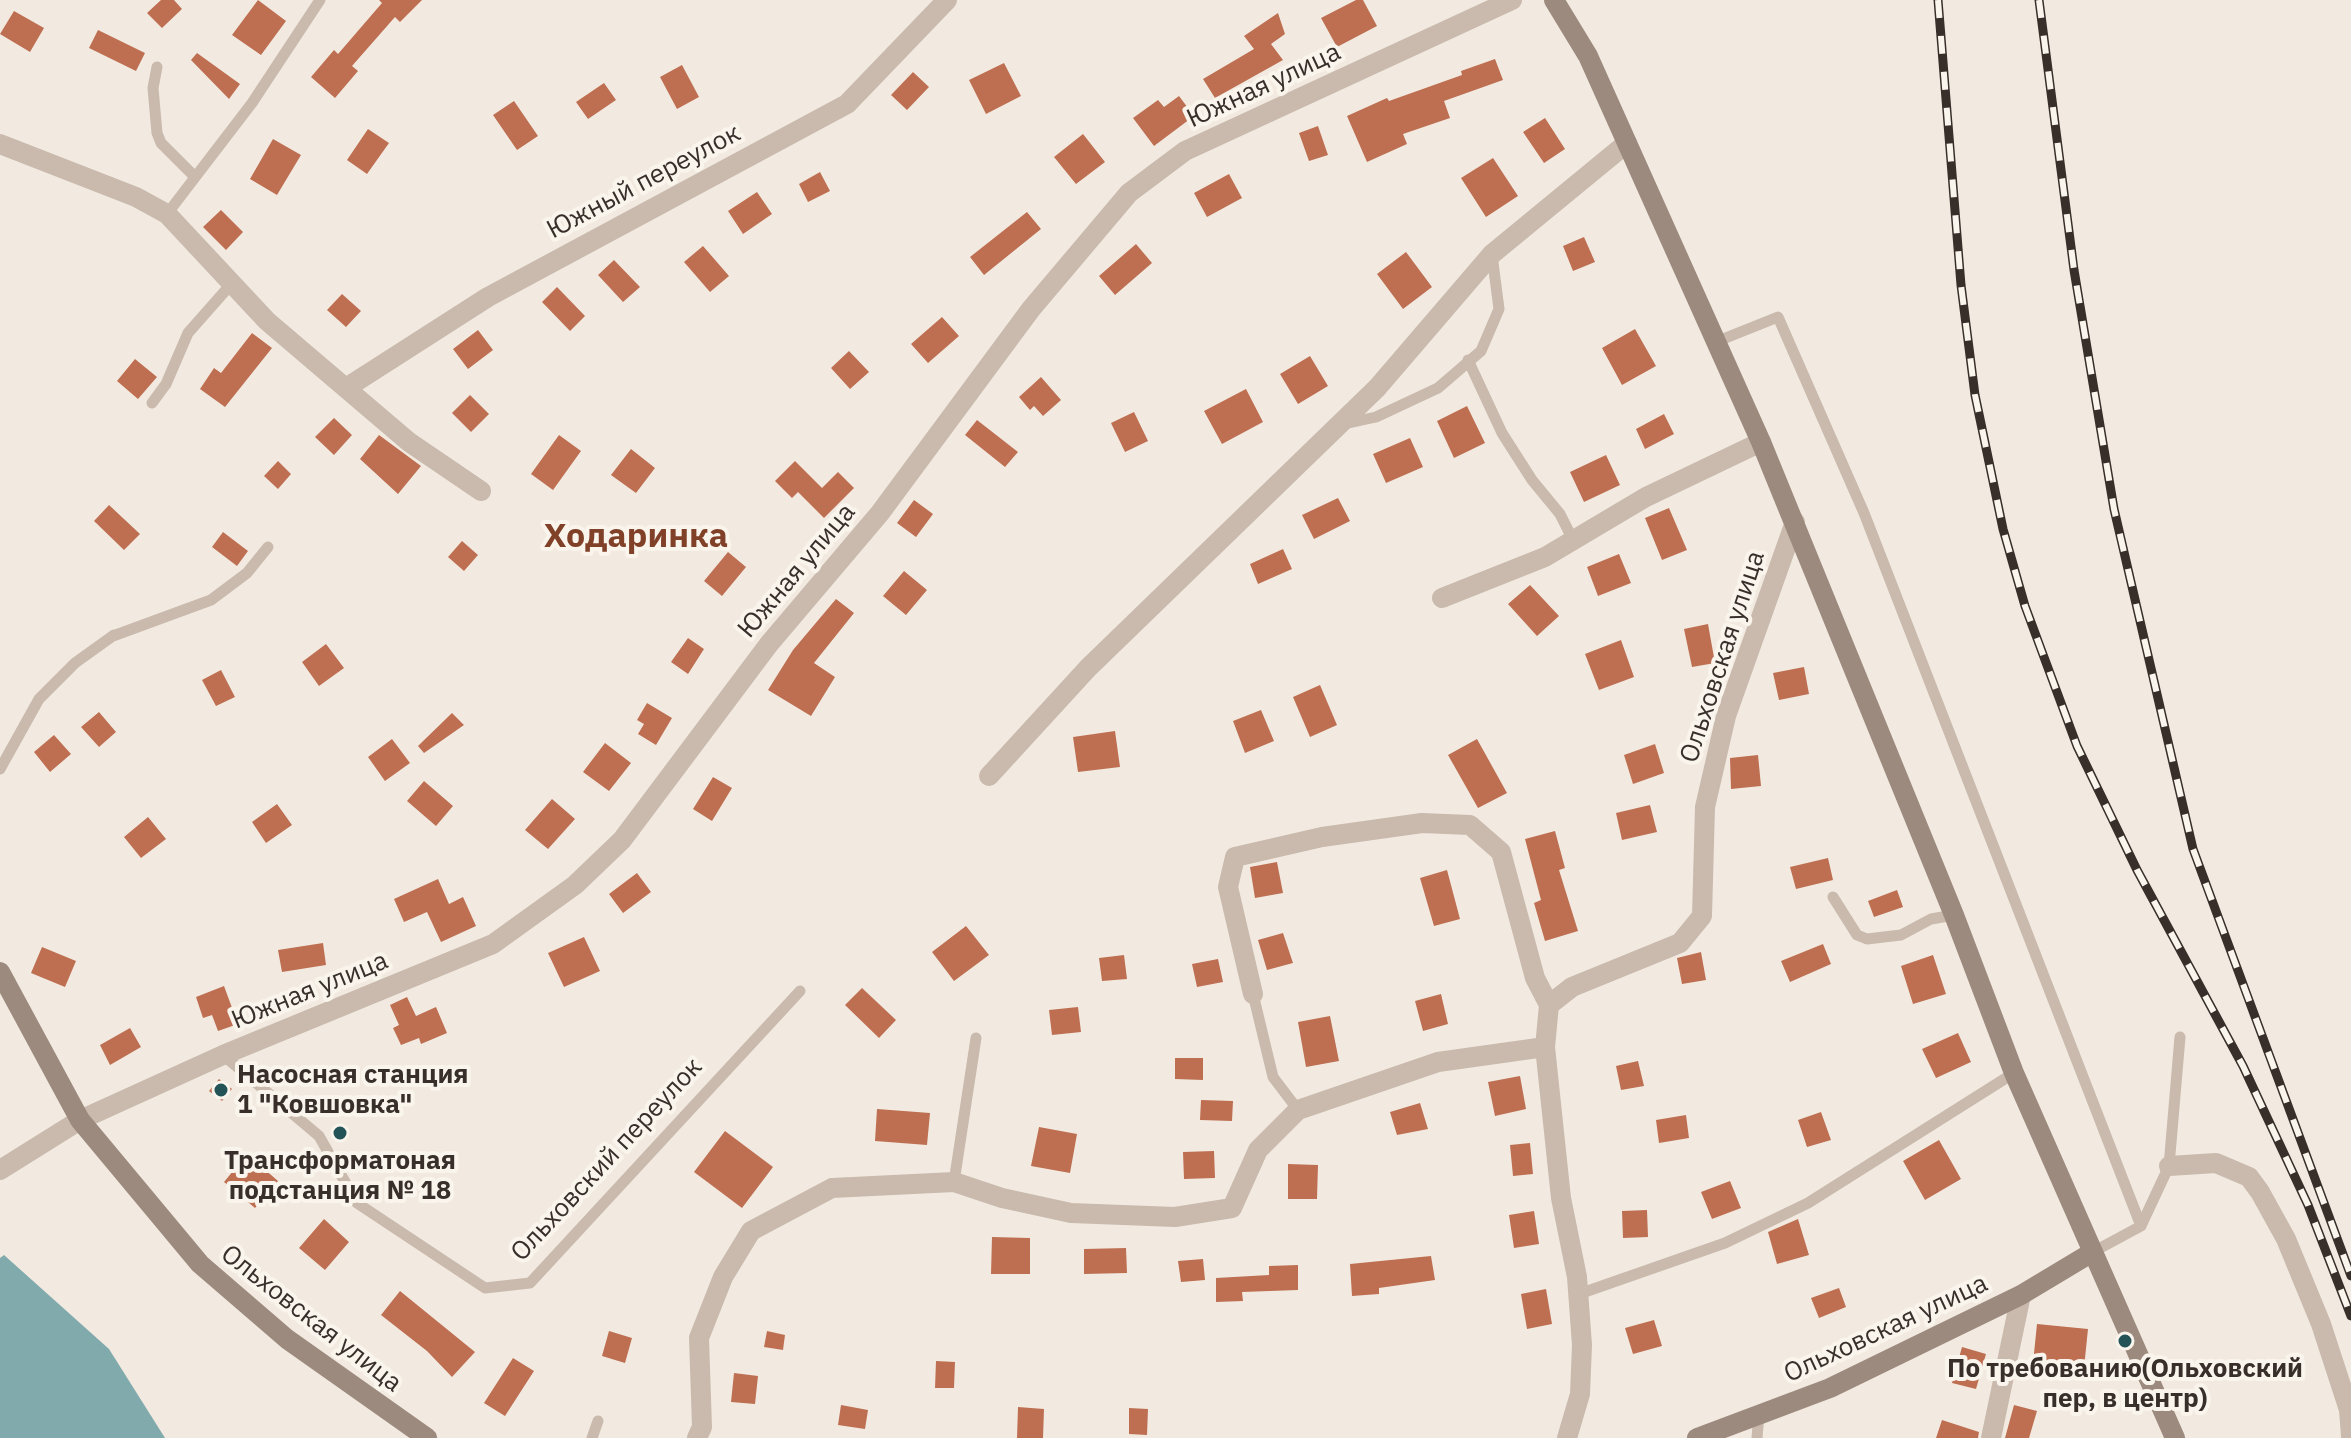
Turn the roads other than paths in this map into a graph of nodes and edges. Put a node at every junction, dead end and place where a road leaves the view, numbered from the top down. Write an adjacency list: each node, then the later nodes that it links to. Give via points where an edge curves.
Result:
1 (320, 0): 8 (lane)
2 (947, 0): 14 (street, Южный переулок, via 847,104 488,297)
3 (1512, 0): 34 (street, Южная улица, via 1185,151 1129,193 1031,309 880,513 769,644 622,840 575,885 493,944)
4 (1554, 0): 6 (street, via 1588,56)
5 (157, 67): 8 (lane, via 157,133)
6 (1627, 143): 10 (street); 12 (street)
7 (0, 144): 9 (street)
8 (195, 177): 9 (lane)
9 (167, 214): 11 (street)
10 (1492, 254): 13 (lane, via 1499,309 1481,351); 16 (street)
11 (233, 282): 14 (street, via 267,321); 15 (lane, via 188,333)
12 (1718, 341): 17 (street); 41 (lane, via 1778,317 1864,513)
13 (1468, 360): 16 (lane, via 1438,388 1376,417); 20 (lane, via 1502,433)
14 (346, 388): 18 (street, via 409,442)
15 (152, 403)
16 (1342, 424): 24 (street, via 1088,668)
17 (1761, 442): 19 (street); 20 (street, via 1646,497)
18 (481, 491)
19 (1795, 522): 26 (street); 30 (street, Ольховская улица, via 1726,716 1705,807 1702,916 1680,943 1572,987)
20 (1573, 540): 22 (street, via 1545,557)
21 (268, 547): 23 (lane, via 247,573 211,600 113,636 75,663 39,699)
22 (1442, 598)
23 (0, 769)
24 (989, 776)
25 (1833, 897): 26 (lane, via 1857,935 1867,939 1901,935 1931,919)
26 (1954, 915): 35 (street)
27 (0, 972): 37 (street, Ольховская улица)
28 (800, 991): 34 (lane, Ольховский переулок, via 530,1283 485,1288 357,1203 319,1136)
29 (1253, 994): 30 (street, via 1228,887 1235,857 1322,837 1422,823 1470,825 1501,852 1535,978); 36 (lane, via 1273,1077)
30 (1549, 1005): 33 (street)
31 (2180, 1037): 38 (lane)
32 (976, 1038): 40 (lane)
33 (1545, 1047): 36 (street, via 1438,1062); 43 (street, via 1561,1198)
34 (223, 1055): 37 (street, Южная улица)
35 (2014, 1073): 42 (street); 43 (lane, via 1808,1203 1725,1243)
36 (1298, 1110): 40 (street, via 1258,1150 1232,1208 1175,1217 1071,1213)
37 (80, 1120): 39 (street, Южная улица); 49 (street, Ольховская улица, via 200,1264 287,1339)
38 (2169, 1166): 41 (lane); 48 (street, via 2216,1163 2249,1177 2260,1192 2321,1324 2349,1410)
39 (0, 1170)
40 (954, 1182): 47 (street, via 832,1188 751,1231 723,1277 699,1338)
41 (2141, 1226): 42 (lane)
42 (2091, 1253): 44 (street, Ольховская улица); 55 (street)
43 (1579, 1294): 51 (street, via 1580,1394)
44 (2021, 1295): 45 (street, Ольховская улица, via 1830,1388); 54 (street)
45 (1759, 1414): 52 (street, Ольховская улица); 53 (lane)
46 (598, 1421): 50 (lane)
47 (702, 1434)
48 (2351, 1436)
49 (427, 1438)
50 (592, 1438)
51 (1567, 1438)
52 (1697, 1438)
53 (1757, 1438)
54 (1991, 1438)
55 (2175, 1438)

